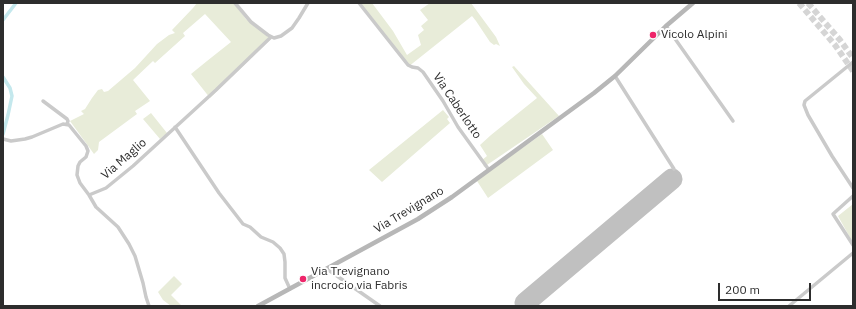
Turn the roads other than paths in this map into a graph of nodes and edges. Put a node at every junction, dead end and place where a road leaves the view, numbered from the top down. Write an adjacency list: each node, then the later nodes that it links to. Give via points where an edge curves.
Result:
1 (235, 3): 6 (street, via 251,22)
2 (308, 3): 6 (street, via 289,31)
3 (359, 3): 15 (street, Via Caberlotto, via 408,65 423,72)
4 (693, 3): 5 (main road, Via Trevignano)
5 (666, 26): 8 (main road, Via Trevignano); 10 (street)
6 (271, 37): 12 (street, Via Maglio)
7 (853, 62): 16 (street, via 805,101 808,114)
8 (615, 76): 14 (street); 15 (main road, Via Trevignano)
9 (43, 101): 11 (street, via 67,119)
10 (733, 121)
11 (67, 124): 13 (street, via 25,139); 17 (street, via 87,149 86,157 78,166 77,176)
12 (175, 127): 17 (street, Via Maglio, via 106,188); 22 (street, via 243,224 280,248 284,254 285,278)
13 (4, 140)
14 (674, 169)
15 (489, 170): 21 (main road, Via Trevignano, via 418,219)
16 (853, 188)
17 (89, 195): 23 (street, via 96,207 118,227 129,244 144,283)
18 (853, 196): 19 (street, via 833,214)
19 (853, 244)
20 (853, 253): 26 (street)
21 (327, 269): 22 (main road, Via Trevignano); 25 (street)
22 (290, 289): 24 (main road, Via Trevignano)
23 (149, 306)
24 (258, 306)
25 (380, 306)
26 (789, 306)

